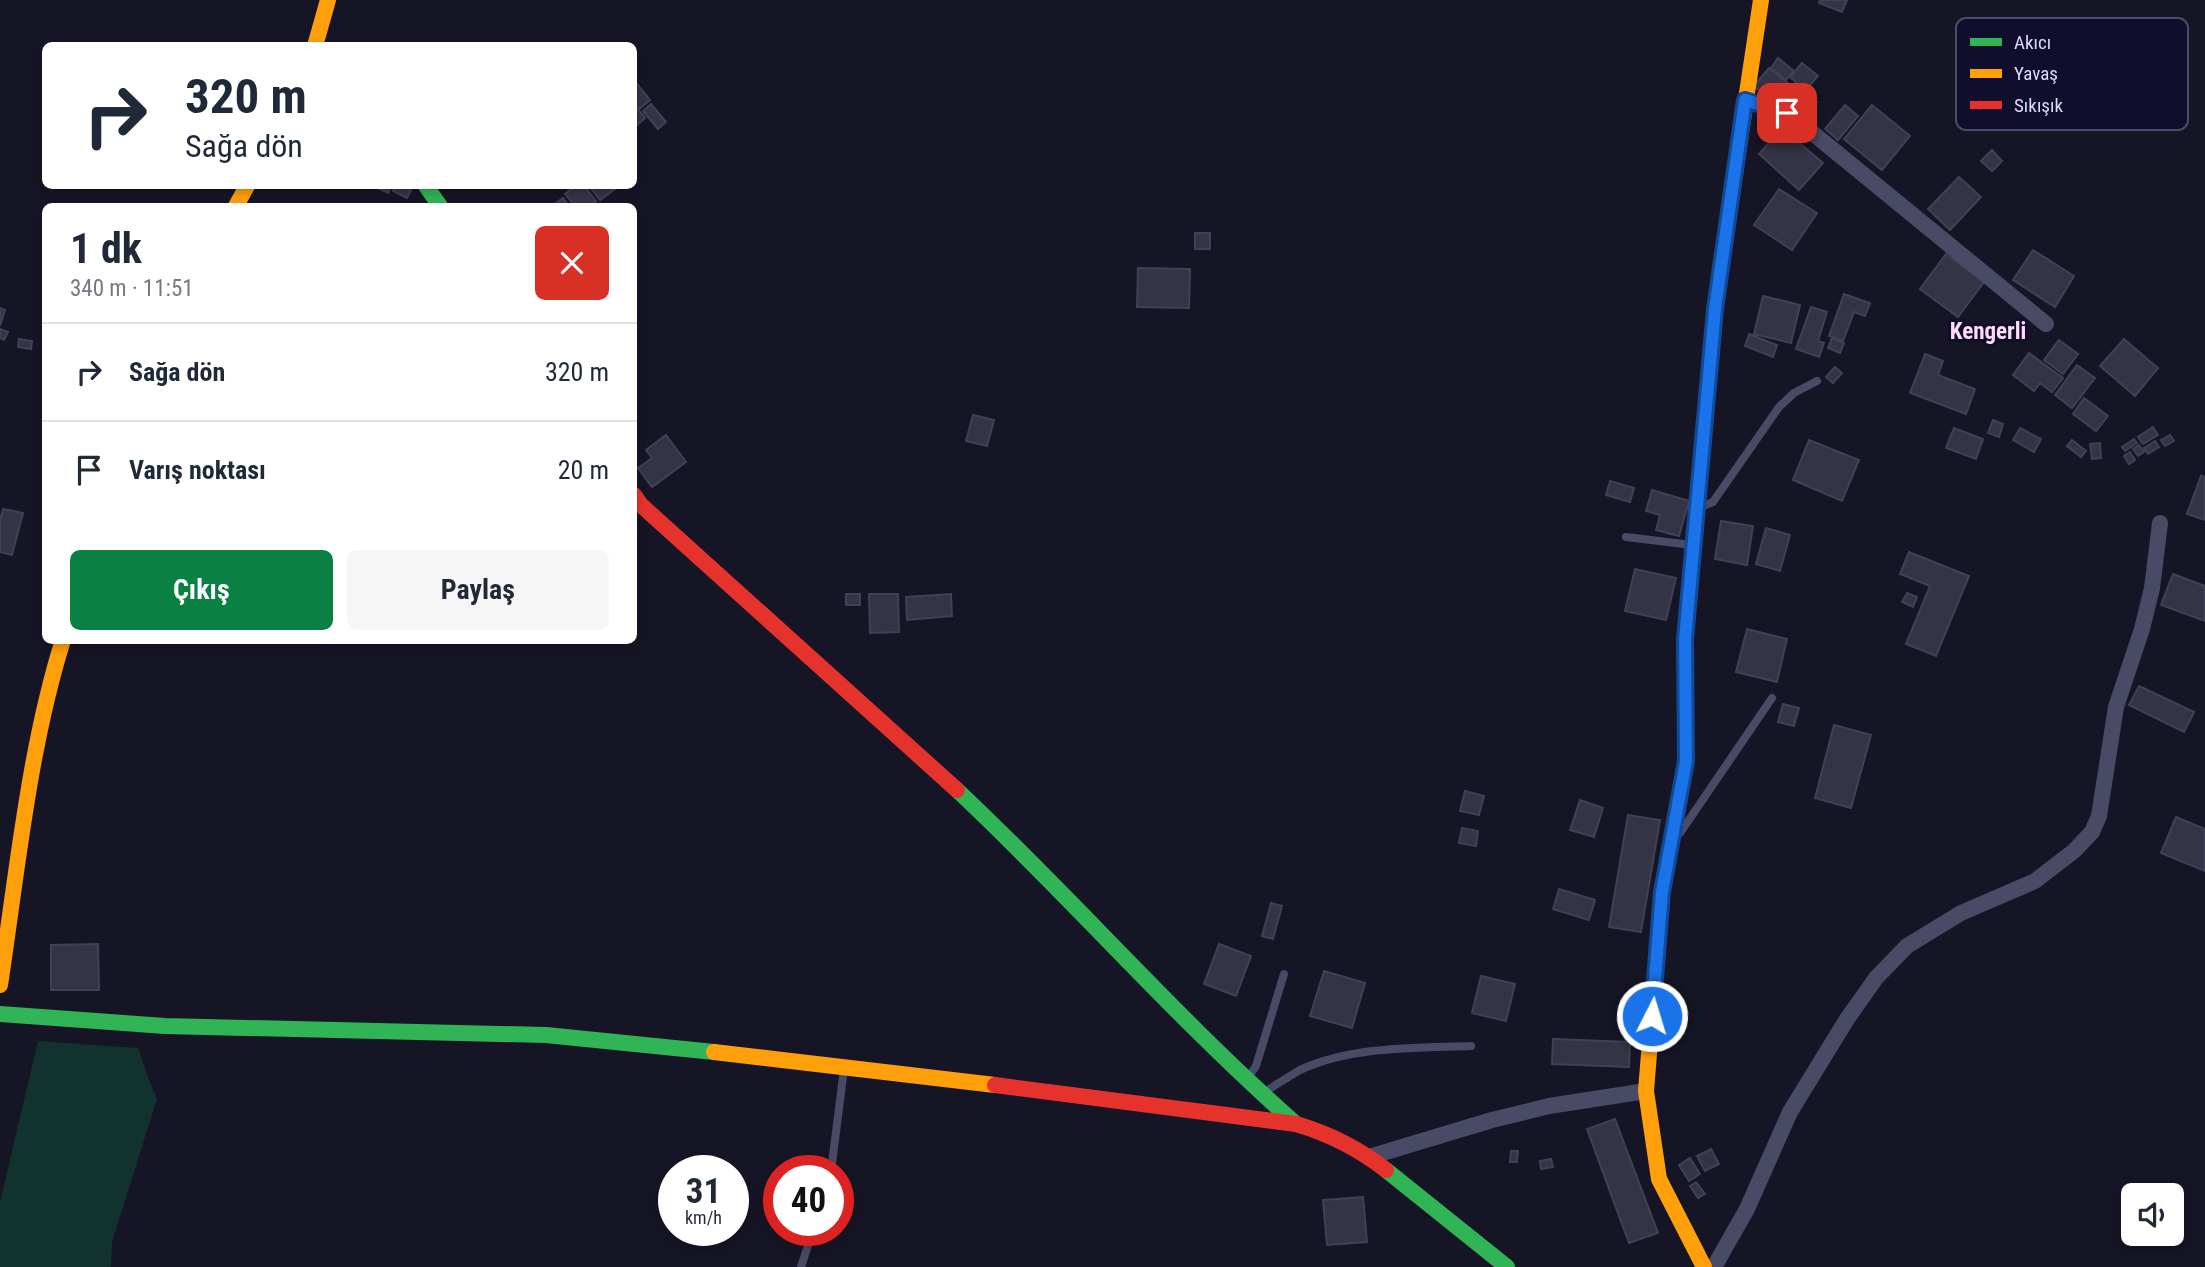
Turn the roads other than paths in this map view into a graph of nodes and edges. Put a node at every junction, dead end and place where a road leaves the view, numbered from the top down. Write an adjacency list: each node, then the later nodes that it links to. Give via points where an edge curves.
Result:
1 (328, 0): 3 (street)
2 (1761, 0): 4 (street)
3 (319, 42)
4 (1745, 100): 5 (street, via 1787,113); 8 (street, via 1715,309)
5 (2046, 324)
6 (1817, 381): 8 (lane, via 1779,407 1713,502)
7 (637, 499): 20 (street, via 1033,863)
8 (1696, 508): 11 (street)
9 (2160, 523): 30 (street, via 2152,588 2116,707 2099,816 2092,832 2035,881 1961,913 1907,946 1876,978 1790,1112 1747,1209)
10 (1626, 537): 11 (lane)
11 (1693, 545): 14 (street, via 1685,639 1686,761)
12 (62, 644): 16 (street, via 50,681 24,817)
13 (1772, 698): 14 (lane)
14 (1671, 847): 21 (street, via 1662,892)
15 (1284, 974): 20 (lane, via 1256,1066)
16 (0, 985)
17 (0, 1014): 19 (street, via 165,1026 546,1035)
18 (1471, 1046): 22 (lane, via 1395,1048 1339,1058 1301,1070)
19 (844, 1066): 23 (street); 24 (lane)
20 (1245, 1081): 22 (street)
21 (1646, 1091): 25 (street, via 1549,1106); 29 (street, via 1659,1179)
22 (1261, 1094): 23 (street)
23 (1296, 1124): 25 (street, via 1326,1133)
24 (833, 1155)
25 (1368, 1157): 28 (street)
26 (808, 1246): 27 (lane)
27 (801, 1267)
28 (1507, 1267)
29 (1704, 1267)
30 (1714, 1267)

